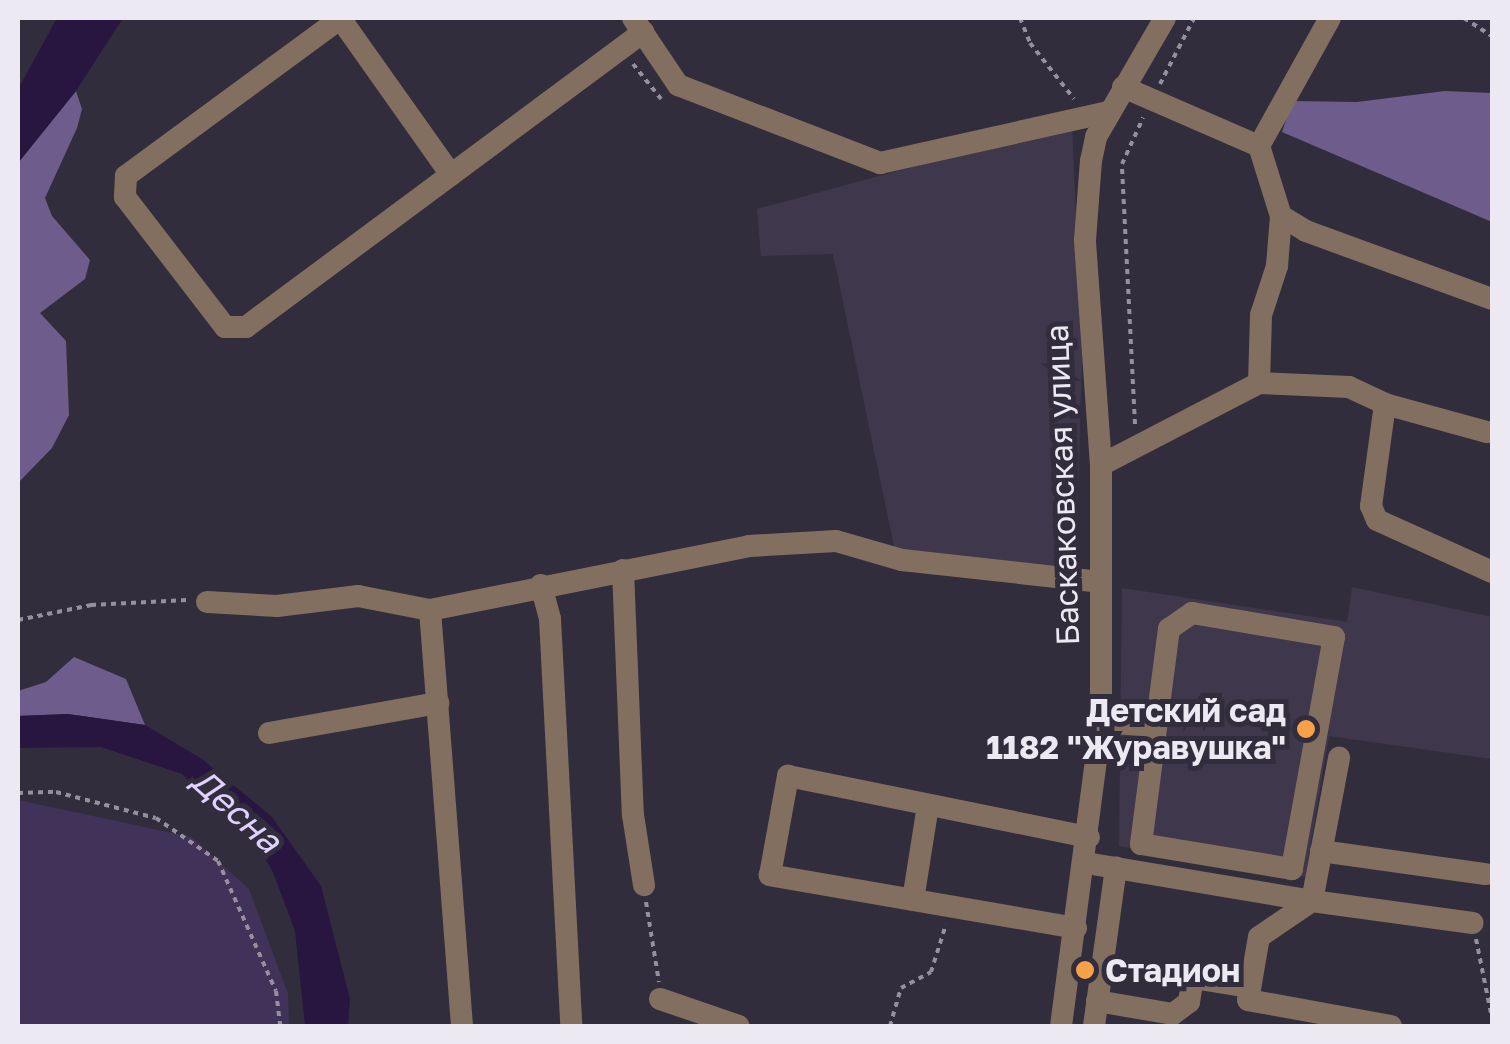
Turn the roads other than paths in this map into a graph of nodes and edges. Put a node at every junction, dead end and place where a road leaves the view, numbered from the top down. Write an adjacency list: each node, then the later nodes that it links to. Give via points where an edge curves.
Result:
1 (340, 18): 8 (street); 8 (street, via 135,165 126,176 125,196 216,319 236,330)
2 (1165, 18): 5 (street, Баскаковская улица)
3 (1330, 18): 7 (street)
4 (638, 25): 6 (street, via 674,90 880,162); 8 (street, via 621,48)
5 (1124, 87): 6 (street, Баскаковская улица); 7 (street)
6 (1108, 112): 14 (street, Баскаковская улица, via 1094,149 1085,240)
7 (1259, 146): 9 (street)
8 (451, 175)
9 (1281, 216): 10 (street); 11 (street, via 1277,266 1260,315)
10 (1492, 300)
11 (1259, 384): 12 (street, via 1349,387); 14 (street)
12 (1385, 404): 13 (street); 16 (street, via 1371,506 1376,520)
13 (1488, 432)
14 (1101, 465): 17 (street, Баскаковская улица)
15 (623, 570): 17 (street, via 748,546 836,541 902,560); 18 (street); 32 (street, via 633,815)
16 (1492, 572)
17 (1100, 582): 22 (street, Баскаковская улица)
18 (541, 585): 20 (street); 41 (street, via 550,618)
19 (207, 602): 20 (street, via 277,606 358,596)
20 (430, 610): 21 (street)
21 (438, 703): 24 (street); 40 (street)
22 (1101, 722): 23 (street); 27 (street, Баскаковская улица)
23 (1156, 726): 23 (street, via 1169,629 1192,613 1334,637 1292,869 1141,844)
24 (269, 733)
25 (1339, 758): 28 (street)
26 (928, 805): 27 (street); 33 (street); 33 (street, via 788,776 770,875)
27 (1088, 837): 29 (street, Баскаковская улица)
28 (1321, 851): 31 (street); 34 (street)
29 (1086, 863): 30 (street); 36 (street, Баскаковская улица)
30 (1116, 868): 34 (street); 39 (street)
31 (1485, 874)
32 (644, 885)
33 (913, 900): 36 (street)
34 (1312, 902): 35 (street); 37 (street, via 1259,936)
35 (1472, 923)
36 (1076, 928): 43 (street, Баскаковская улица)
37 (1250, 987): 39 (street, via 1193,978 1181,1013); 45 (street, via 1248,1000)
38 (660, 998): 42 (street)
39 (1097, 1001): 44 (street)
40 (462, 1026)
41 (571, 1026)
42 (739, 1026)
43 (1061, 1026)
44 (1094, 1026)
45 (1391, 1026)

